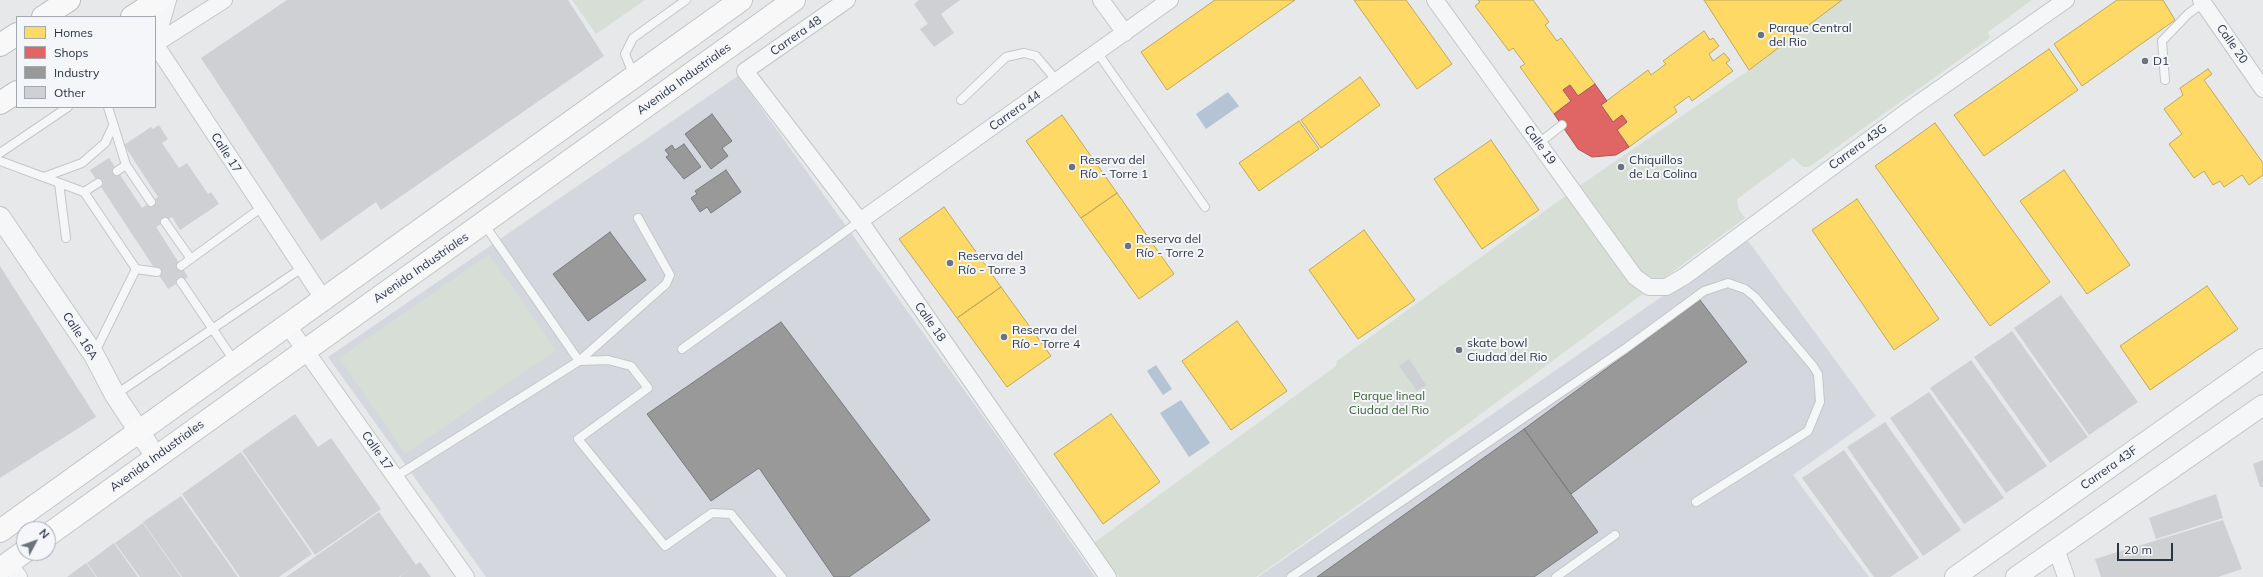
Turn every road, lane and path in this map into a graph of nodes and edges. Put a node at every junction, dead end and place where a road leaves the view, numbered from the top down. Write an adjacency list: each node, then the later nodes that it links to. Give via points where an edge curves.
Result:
1 (69, 0): 14 (main road)
2 (158, 0): 15 (main road)
3 (168, 0): 18 (street)
4 (224, 0): 19 (street)
5 (686, 0): 24 (lane, via 633,38 625,54)
6 (741, 0): 24 (main road)
7 (794, 0): 51 (main road, Avenida Industriales)
8 (847, 0): 23 (street, Carrera 48)
9 (1101, 0): 16 (street)
10 (1170, 0): 16 (street, Carrera 44)
11 (1435, 0): 35 (street, Calle 19)
12 (2066, 0): 59 (street, Carrera 43G, via 1897,119 1685,276 1666,287)
13 (2202, 1): 25 (lane, via 2162,41); 27 (street, Calle 20)
14 (45, 16)
15 (134, 16)
16 (1125, 33): 22 (street, Carrera 44)
17 (16, 35): 20 (main road)
18 (156, 41)
19 (156, 43)
20 (0, 45)
21 (156, 46): 46 (street, Calle 17)
22 (1097, 52): 26 (street, Carrera 44); 45 (lane)
23 (745, 71): 49 (street, Calle 18)
24 (634, 76): 60 (main road)
25 (2165, 80)
26 (1057, 81): 29 (lane, via 1036,56 1024,53 1006,57); 49 (street, Carrera 44)
27 (2263, 89)
28 (16, 93): 30 (main road)
29 (962, 100)
30 (0, 103)
31 (67, 108): 36 (lane)
32 (108, 108): 34 (lane)
33 (1562, 125): 35 (lane)
34 (113, 126): 38 (lane); 40 (lane, via 105,143 82,163)
35 (1539, 143): 59 (street, Calle 19, via 1635,278)
36 (0, 153)
37 (0, 161): 40 (lane)
38 (126, 165): 39 (lane); 44 (lane)
39 (117, 170)
40 (44, 177): 41 (lane)
41 (59, 183): 43 (lane); 52 (lane)
42 (98, 183): 43 (lane)
43 (84, 192): 56 (lane)
44 (151, 202)
45 (1205, 207)
46 (261, 208): 53 (lane); 55 (street, Calle 17)
47 (0, 217): 65 (street, Calle 16A)
48 (638, 218): 67 (lane, via 670,275 666,284)
49 (860, 221): 63 (lane); 81 (street, Calle 18)
50 (165, 222): 53 (lane)
51 (484, 223): 64 (main road, Avenida Industriales); 67 (lane)
52 (66, 238)
53 (191, 259): 54 (lane)
54 (181, 266)
55 (302, 268): 60 (street, Calle 17); 62 (lane)
56 (136, 269): 57 (lane); 65 (lane)
57 (157, 272)
58 (181, 282): 62 (lane)
59 (1649, 287)
60 (324, 300): 61 (main road)
61 (288, 326): 64 (street, Calle 17); 68 (main road)
62 (213, 328): 68 (lane); 69 (lane)
63 (682, 349)
64 (305, 350): 72 (main road, Avenida Industriales); 73 (street, Calle 17)
65 (94, 355): 69 (street, Calle 16A)
66 (2263, 359): 84 (street, Carrera 43F)
67 (578, 361): 73 (lane); 80 (lane, via 608,360 631,366 648,388 578,439 665,546 712,513 731,514)
68 (236, 363): 71 (main road)
69 (116, 395): 71 (street, Calle 16A)
70 (2263, 405): 78 (street)
71 (139, 432): 72 (street, Calle 16A); 76 (main road)
72 (156, 457): 75 (main road, Avenida Industriales)
73 (395, 477): 79 (street, Calle 17)
74 (1696, 502): 82 (lane, via 1808,431 1820,402 1818,374 1813,366 1755,298 1745,289 1728,283 1704,291 1626,348)
75 (56, 529)
76 (0, 531)
77 (1615, 535): 83 (lane)
78 (2056, 549): 85 (street); 86 (street)
79 (466, 577)
80 (782, 577)
81 (1108, 577)
82 (1291, 577)
83 (1556, 577)
84 (1955, 577)
85 (2016, 577)
86 (2066, 577)

